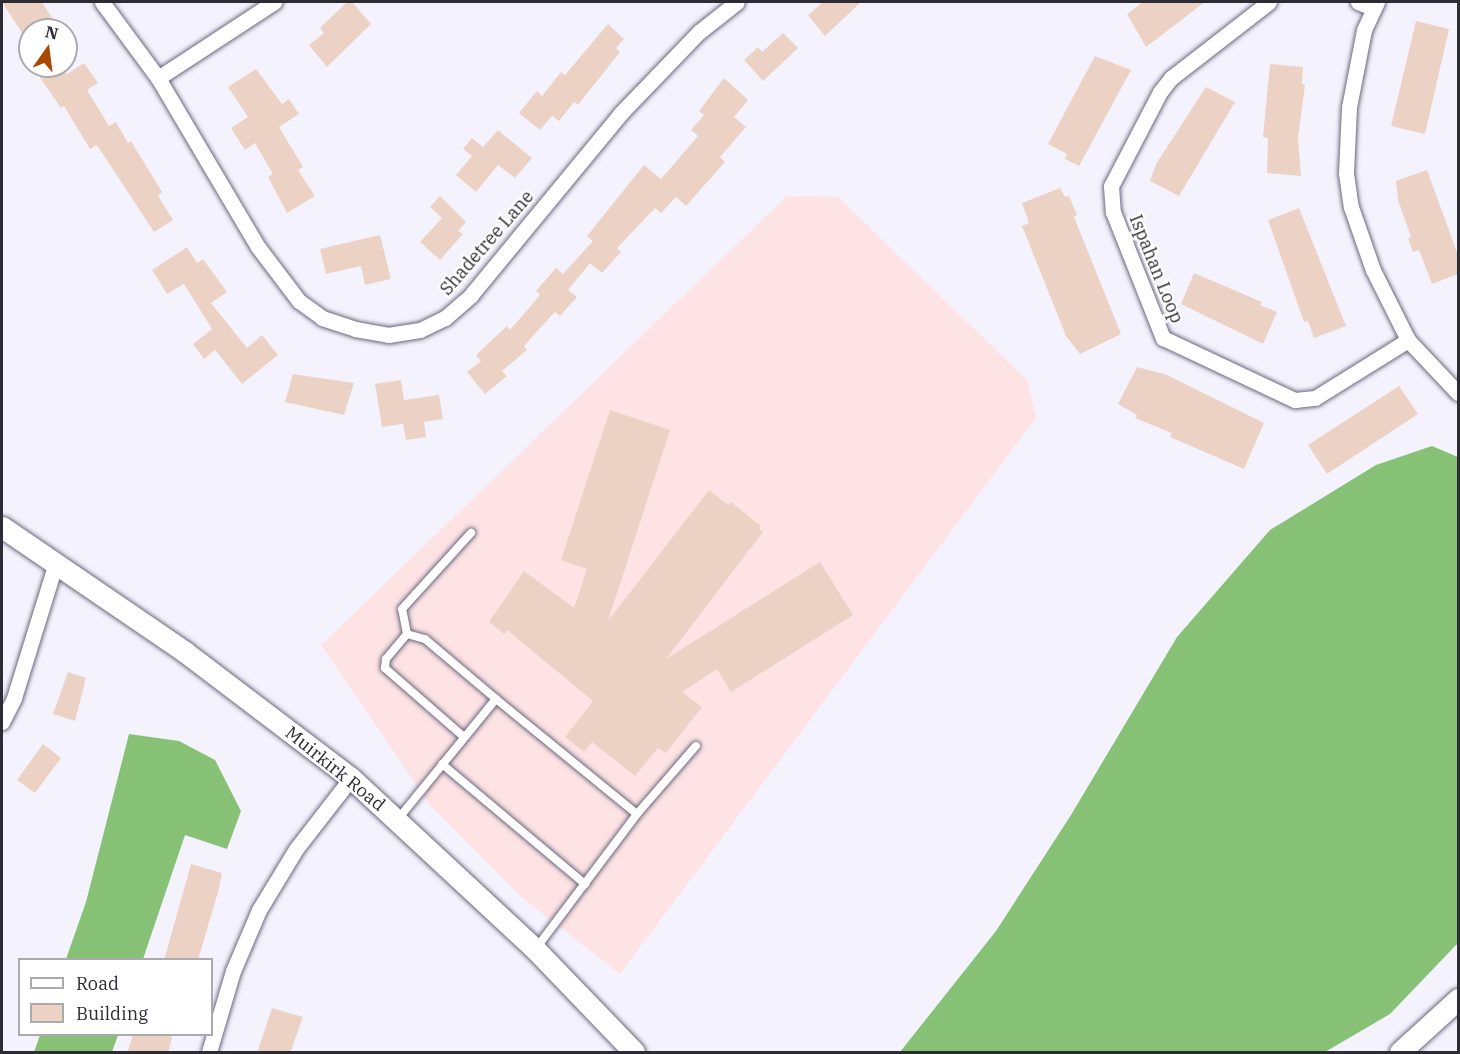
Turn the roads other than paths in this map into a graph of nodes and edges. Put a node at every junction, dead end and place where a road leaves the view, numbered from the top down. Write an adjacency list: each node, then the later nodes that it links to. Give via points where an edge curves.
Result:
1 (102, 2): 7 (street, Shadetree Lane)
2 (274, 2): 7 (street)
3 (737, 2): 7 (street, Shadetree Lane, via 699,32 621,114 471,295 445,318 420,330 398,333 355,329 322,318 298,301 258,248)
4 (1269, 2): 8 (street, Ispahan Loop, via 1171,78 1111,186 1113,212 1163,338 1296,400 1315,398)
5 (1358, 2): 6 (street)
6 (1375, 5): 8 (street, via 1349,106 1346,173 1351,207 1373,270)
7 (158, 78)
8 (1408, 340): 9 (street)
9 (1458, 393)
10 (2, 527): 12 (main road, Muirkirk Road)
11 (471, 533): 13 (lane, via 402,609)
12 (56, 562): 15 (street, via 14,698); 19 (main road, Muirkirk Road, via 184,651)
13 (407, 634): 14 (lane, via 425,639); 16 (lane, via 386,659 385,668)
14 (496, 699): 16 (lane); 20 (lane)
15 (2, 722)
16 (464, 736): 18 (lane)
17 (696, 746): 20 (lane)
18 (442, 764): 21 (lane); 22 (lane)
19 (351, 778): 21 (main road, Muirkirk Road); 25 (street, via 296,849 259,910 233,971)
20 (637, 814): 22 (lane)
21 (397, 820): 23 (main road, Muirkirk Road)
22 (585, 884): 23 (lane)
23 (535, 949): 26 (main road, Muirkirk Road)
24 (1458, 999): 27 (main road)
25 (209, 1053)
26 (634, 1053)
27 (1400, 1053)

